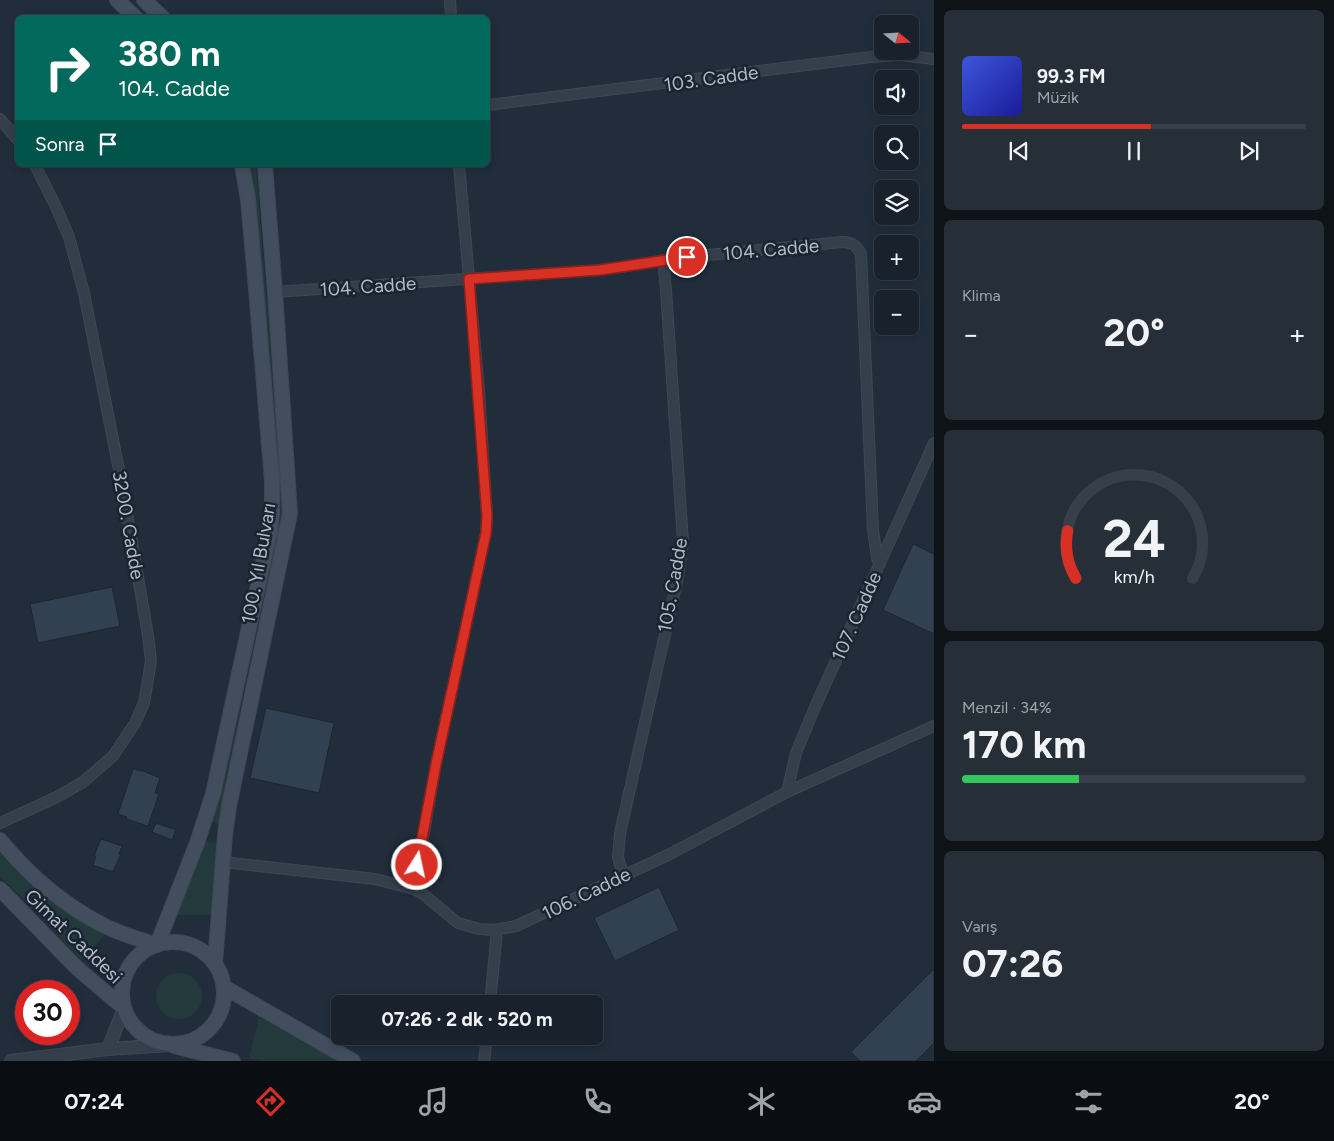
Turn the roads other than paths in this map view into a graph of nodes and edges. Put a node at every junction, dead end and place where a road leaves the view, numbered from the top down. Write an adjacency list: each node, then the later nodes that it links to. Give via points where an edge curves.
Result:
1 (117, 0): 4 (main road)
2 (144, 0): 5 (main road)
3 (450, 0): 6 (street)
4 (133, 15)
5 (160, 15)
6 (451, 15)
7 (934, 59): 8 (street, 103. Cadde, via 909,55 879,56)
8 (490, 105)
9 (0, 119): 10 (street)
10 (15, 136)
11 (36, 167): 22 (street, 3200. Cadde, via 66,230 82,283 122,485 151,661 144,703 113,756 83,782)
12 (242, 167): 29 (main road, 100. Yıl Bulvarı, via 256,288 272,513 212,794)
13 (265, 167): 17 (main road, 100. Yıl Bulvarı)
14 (459, 167): 16 (street)
15 (663, 260): 16 (street, 104. Cadde, via 600,270); 19 (street, 104. Cadde, via 844,242 857,247 861,254 873,530); 25 (street, 105. Cadde, via 683,542 678,577 620,833 618,857)
16 (469, 279): 17 (street, 104. Cadde); 27 (street, via 486,533 436,764)
17 (275, 292): 24 (main road, 100. Yıl Bulvarı, via 290,513 234,780)
18 (934, 443): 19 (street, 107. Cadde)
19 (880, 564): 21 (street, 107. Cadde, via 796,753)
20 (934, 726): 21 (street, 106. Cadde)
21 (787, 792): 25 (street, 106. Cadde)
22 (0, 823)
23 (0, 840): 29 (main road, Gimat Caddesi, via 36,878 86,915 117,932)
24 (223, 862): 27 (street, 106. Cadde, via 375,879); 30 (main road, 100. Yıl Bulvarı)
25 (623, 875): 28 (street, 106. Cadde, via 528,922)
26 (0, 889): 33 (main road, Gimat Caddesi, via 71,962)
27 (414, 889): 28 (street, 106. Cadde, via 458,923)
28 (497, 930): 32 (street)
29 (158, 945): 30 (main road, Gimat Caddesi, via 183,943 206,954); 33 (main road, Gimat Caddesi, via 146,950 128,969 122,993)
30 (214, 963): 31 (main road, Gimat Caddesi)
31 (224, 987): 34 (main road, via 219,1017 210,1029 184,1044); 39 (main road)
32 (491, 995)
33 (124, 1008): 34 (main road, Gimat Caddesi, via 141,1033); 36 (street)
34 (169, 1045): 36 (street); 38 (main road, Gimat Caddesi)
35 (486, 1045): 40 (street)
36 (108, 1049): 37 (street)
37 (12, 1061)
38 (233, 1061)
39 (353, 1061)
40 (484, 1061)

